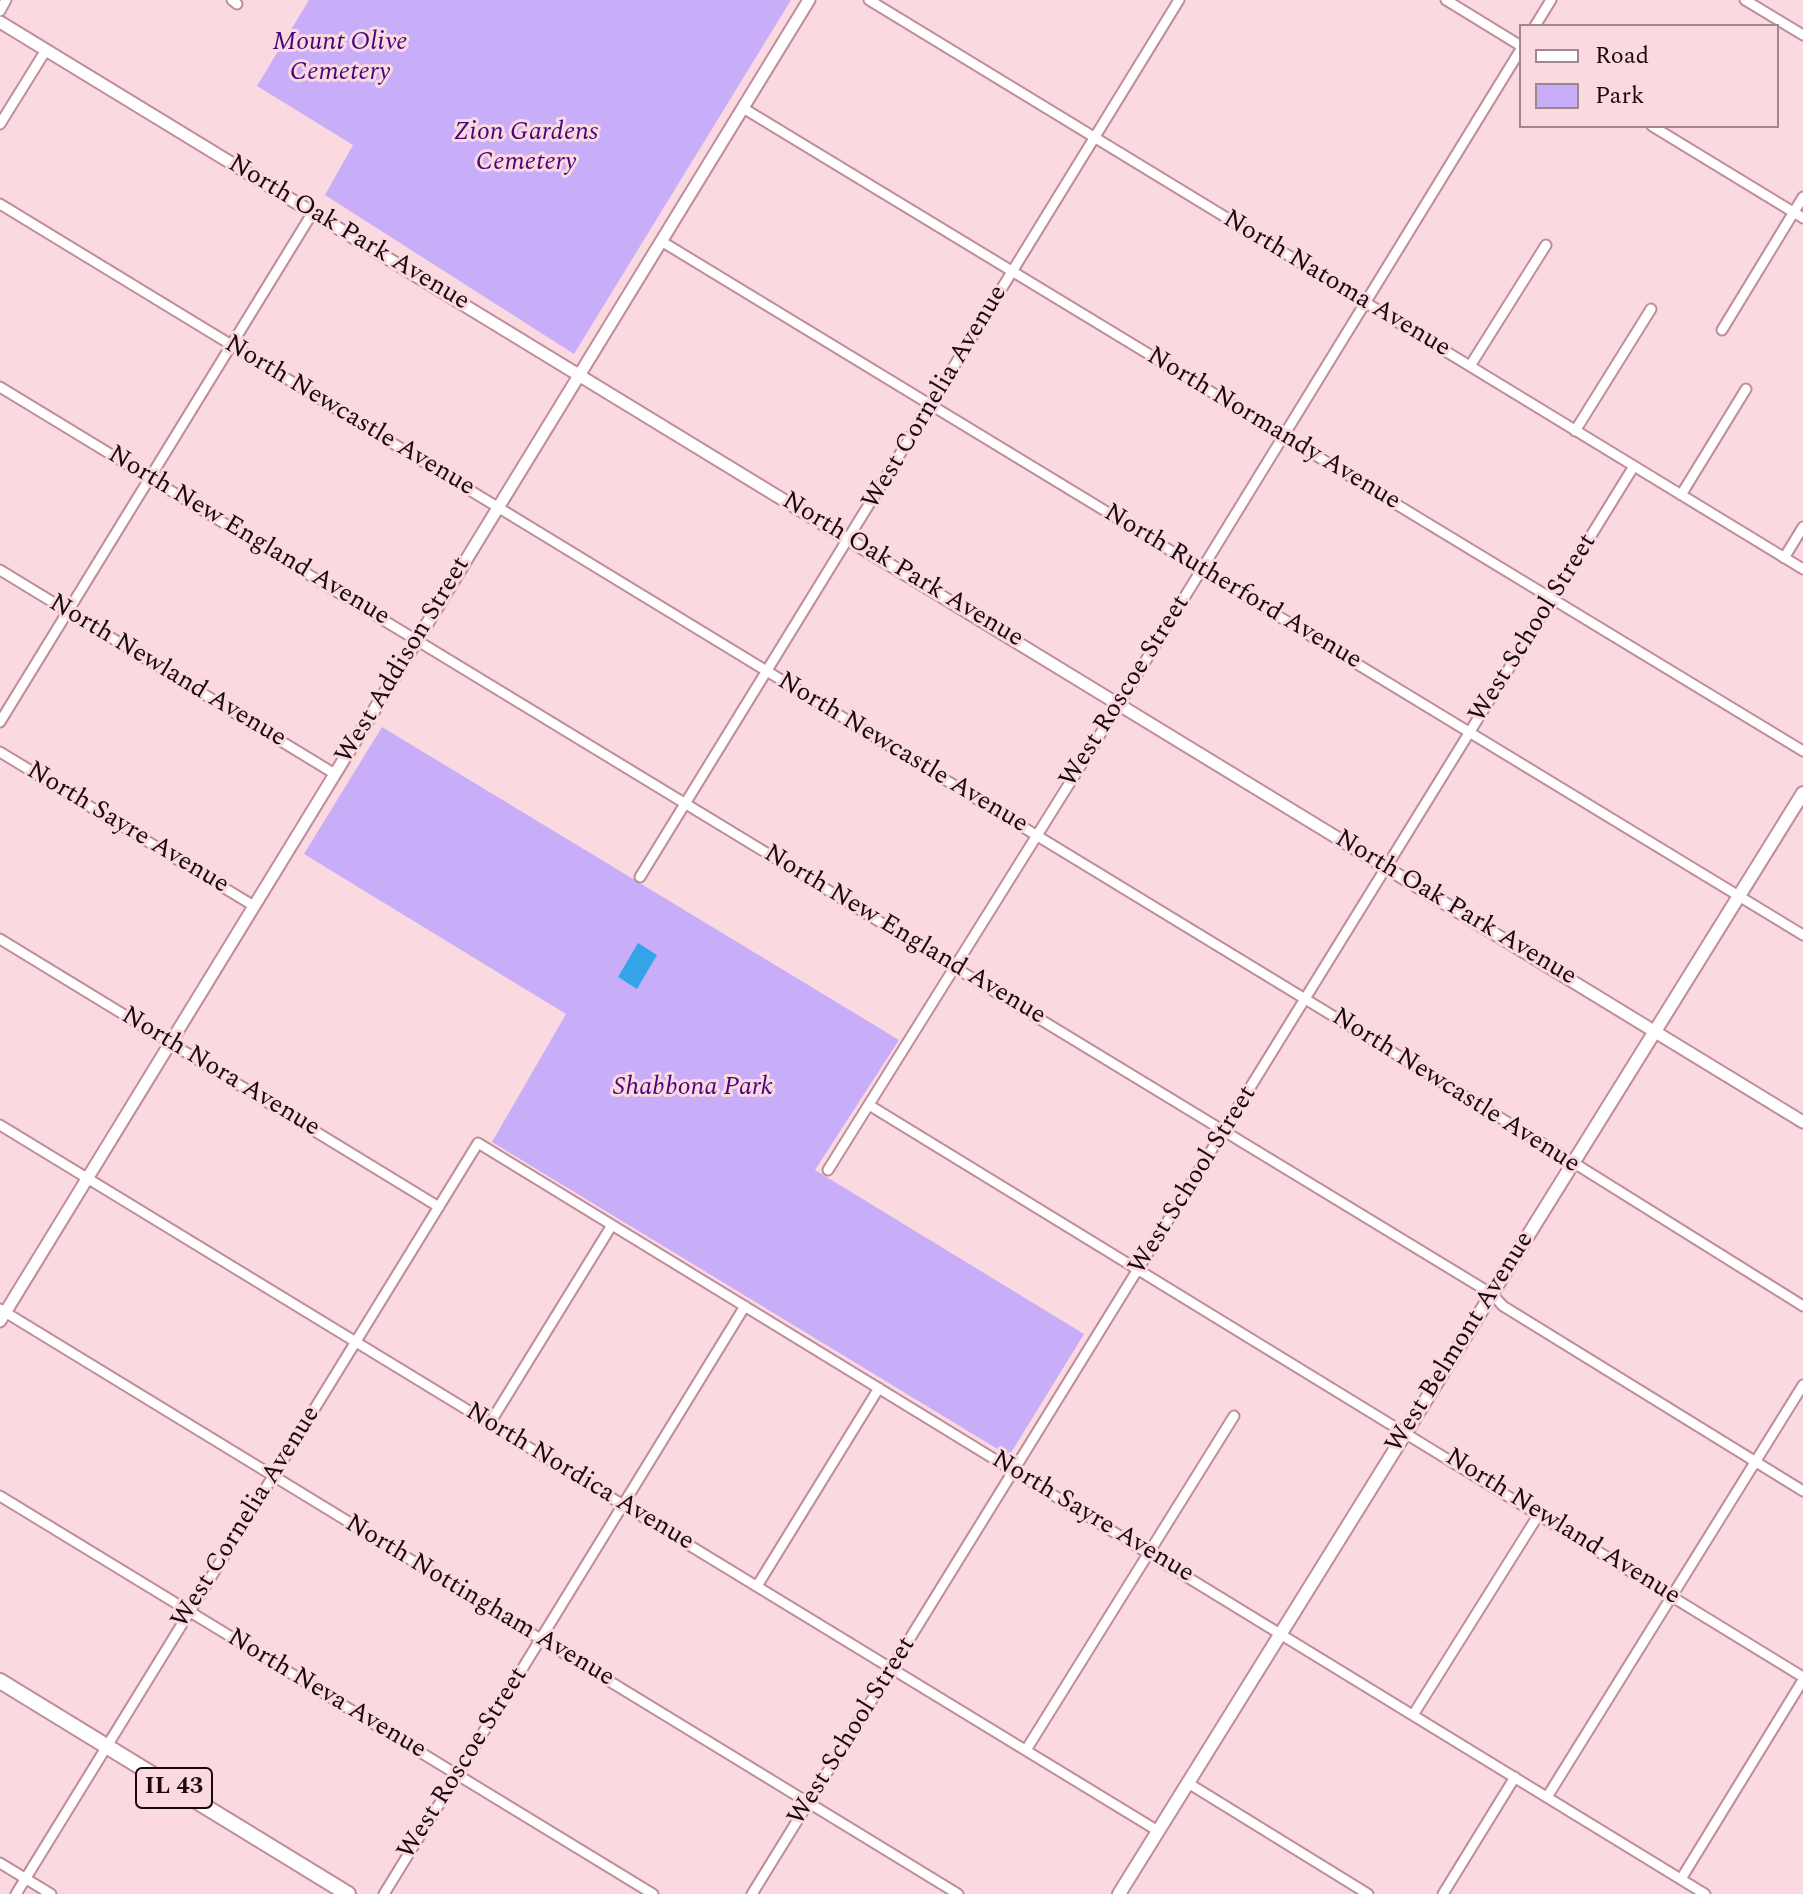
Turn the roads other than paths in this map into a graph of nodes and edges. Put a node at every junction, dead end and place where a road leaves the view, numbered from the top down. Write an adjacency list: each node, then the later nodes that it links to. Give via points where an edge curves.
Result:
1 (6, 0): 8 (street)
2 (809, 0): 15 (street, West Addison Street)
3 (869, 0): 18 (street, North Natoma Avenue)
4 (1179, 0): 18 (street, West Cornelia Avenue)
5 (1446, 0): 12 (street)
6 (1551, 0): 10 (street)
7 (1745, 0): 11 (street)
8 (0, 11)
9 (0, 22): 13 (street, North Oak Park Avenue)
10 (1536, 24)
11 (1803, 35)
12 (1519, 46)
13 (46, 50): 16 (street); 21 (street, North Oak Park Avenue)
14 (1519, 50): 26 (street, West Roscoe Street)
15 (743, 108): 23 (street, West Addison Street); 25 (street, North Normandy Avenue)
16 (0, 124)
17 (1655, 128): 22 (street)
18 (1095, 138): 25 (street, West Cornelia Avenue); 26 (street, North Natoma Avenue)
19 (1803, 197): 22 (street)
20 (0, 204): 29 (street, North Newcastle Avenue)
21 (313, 212): 29 (street); 31 (street, North Oak Park Avenue)
22 (1798, 215): 28 (street)
23 (661, 241): 31 (street, West Addison Street); 34 (street, North Rutherford Avenue)
24 (1546, 245): 30 (street)
25 (1013, 272): 34 (street, West Cornelia Avenue); 36 (street, North Normandy Avenue)
26 (1365, 303): 30 (street, North Natoma Avenue); 36 (street, West Roscoe Street)
27 (1651, 309): 35 (street)
28 (1722, 330)
29 (231, 345): 38 (street); 40 (street, North Newcastle Avenue)
30 (1470, 366): 35 (street, North Natoma Avenue)
31 (579, 375): 40 (street, West Addison Street); 42 (street, North Oak Park Avenue)
32 (0, 387): 38 (street, North New England Avenue)
33 (1746, 389): 39 (street)
34 (931, 405): 42 (street, West Cornelia Avenue); 44 (street, North Rutherford Avenue)
35 (1575, 431): 37 (street, North Natoma Avenue)
36 (1283, 436): 44 (street, West Roscoe Street); 47 (street, North Normandy Avenue)
37 (1634, 466): 39 (street, North Natoma Avenue); 47 (street, West School Street)
38 (150, 478): 48 (street); 49 (street, North New England Avenue)
39 (1681, 495): 43 (street, North Natoma Avenue)
40 (498, 508): 49 (street, West Addison Street); 50 (street, North Newcastle Avenue)
41 (1803, 527): 43 (street)
42 (850, 539): 50 (street, West Cornelia Avenue); 51 (street, North Oak Park Avenue)
43 (1784, 558): 45 (street, North Natoma Avenue)
44 (1202, 569): 51 (street, West Roscoe Street); 53 (street, North Rutherford Avenue)
45 (1803, 569)
46 (0, 570): 48 (street, North Newland Avenue)
47 (1553, 599): 53 (street, West School Street); 54 (street, North Normandy Avenue)
48 (68, 611): 52 (street); 56 (street, North Newland Avenue)
49 (417, 640): 56 (street, West Addison Street); 58 (street, North New England Avenue)
50 (767, 672): 58 (street, West Cornelia Avenue); 59 (street, North Newcastle Avenue)
51 (1119, 704): 59 (street, West Roscoe Street); 60 (street, North Oak Park Avenue)
52 (0, 722)
53 (1471, 733): 60 (street, West School Street); 62 (street, North Rutherford Avenue)
54 (1803, 751)
55 (0, 752): 63 (street, North Sayre Avenue)
56 (335, 774): 63 (street, West Addison Street)
57 (1803, 793): 62 (main road, West Belmont Avenue)
58 (686, 803): 61 (street, West Cornelia Avenue); 66 (street, North New England Avenue)
59 (1037, 836): 66 (street, West Roscoe Street); 67 (street, North Newcastle Avenue)
60 (1388, 868): 67 (street, West School Street); 68 (street, North Oak Park Avenue)
61 (640, 877)
62 (1739, 896): 64 (street, North Rutherford Avenue); 68 (main road, West Belmont Avenue)
63 (254, 906): 69 (street, West Addison Street)
64 (1803, 935)
65 (0, 939): 69 (street, North Nora Avenue)
66 (955, 967): 70 (street, West Roscoe Street); 73 (street, North New England Avenue)
67 (1306, 1000): 73 (street, West School Street); 75 (street, North Newcastle Avenue)
68 (1656, 1031): 71 (street, North Oak Park Avenue); 75 (main road, West Belmont Avenue)
69 (170, 1042): 77 (street, West Addison Street); 78 (street, North Nora Avenue)
70 (869, 1105): 76 (street, West Roscoe Street); 80 (street, North Newland Avenue)
71 (1803, 1122)
72 (0, 1125): 77 (street, North Nordica Avenue)
73 (1225, 1131): 80 (street, West School Street); 81 (street, North New England Avenue)
74 (478, 1143): 78 (street, West Cornelia Avenue); 79 (street, North Sayre Avenue)
75 (1573, 1164): 81 (main road, West Belmont Avenue); 83 (street, North Newcastle Avenue)
76 (828, 1170)
77 (87, 1178): 84 (street, West Addison Street); 85 (street, North Nordica Avenue)
78 (439, 1207): 85 (street, West Cornelia Avenue)
79 (612, 1225): 82 (street, North Sayre Avenue); 89 (street)
80 (1139, 1271): 90 (street, North Newland Avenue); 92 (street, West School Street)
81 (1492, 1294): 90 (main road, West Belmont Avenue); 91 (street, North New England Avenue, via 1503,1306)
82 (745, 1306): 87 (street, North Sayre Avenue); 96 (street, West Roscoe Street)
83 (1803, 1306)
84 (2, 1314): 93 (street, North Nottingham Avenue)
85 (356, 1342): 89 (street, North Nordica Avenue); 93 (street, West Cornelia Avenue)
86 (1803, 1385): 91 (street)
87 (879, 1388): 92 (street, North Sayre Avenue); 99 (street)
88 (1234, 1416): 98 (street)
89 (490, 1423): 96 (street, North Nordica Avenue)
90 (1405, 1434): 97 (street, North Newland Avenue); 102 (main road, West Belmont Avenue)
91 (1754, 1461): 94 (street, North New England Avenue); 100 (street)
92 (1015, 1471): 98 (street, North Sayre Avenue); 104 (street, West School Street)
93 (273, 1476): 101 (street, West Cornelia Avenue); 103 (street, North Nottingham Avenue)
94 (1803, 1491)
95 (0, 1496): 101 (street, North Neva Avenue)
96 (623, 1505): 99 (street, North Nordica Avenue); 103 (street, West Roscoe Street)
97 (1539, 1514): 100 (street, North Newland Avenue); 107 (street)
98 (1149, 1552): 102 (street, North Sayre Avenue); 109 (street)
99 (757, 1586): 104 (street, North Nordica Avenue)
100 (1671, 1595): 105 (street, North Newland Avenue); 113 (street)
101 (189, 1612): 108 (street, West Cornelia Avenue); 110 (street, North Neva Avenue)
102 (1281, 1633): 107 (street, North Sayre Avenue); 112 (main road, West Belmont Avenue)
103 (541, 1639): 110 (street, West Roscoe Street); 114 (street, North Nottingham Avenue)
104 (892, 1669): 109 (street, North Nordica Avenue); 114 (street, West School Street)
105 (1803, 1679): 118 (street)
106 (0, 1681): 108 (main road, IL 43)
107 (1413, 1715): 111 (street, North Sayre Avenue)
108 (107, 1746): 117 (street, West Cornelia Avenue); 121 (main road, IL 43)
109 (1026, 1750): 115 (street, North Nordica Avenue)
110 (457, 1775): 122 (street, West Roscoe Street); 123 (street, North Neva Avenue)
111 (1515, 1777): 113 (street, North Sayre Avenue); 128 (street)
112 (1188, 1783): 115 (main road, West Belmont Avenue); 127 (street)
113 (1547, 1797): 118 (street, North Sayre Avenue)
114 (809, 1803): 124 (street, West School Street); 125 (street, North Nottingham Avenue)
115 (1158, 1831): 126 (main road, West Belmont Avenue)
116 (0, 1863): 117 (street)
117 (25, 1879): 119 (street, West Cornelia Avenue); 120 (street)
118 (1681, 1879): 129 (street, North Sayre Avenue)
119 (16, 1894)
120 (51, 1894)
121 (348, 1894)
122 (384, 1894)
123 (653, 1894)
124 (752, 1894)
125 (958, 1894)
126 (1119, 1894)
127 (1368, 1894)
128 (1443, 1894)
129 (1705, 1894)

